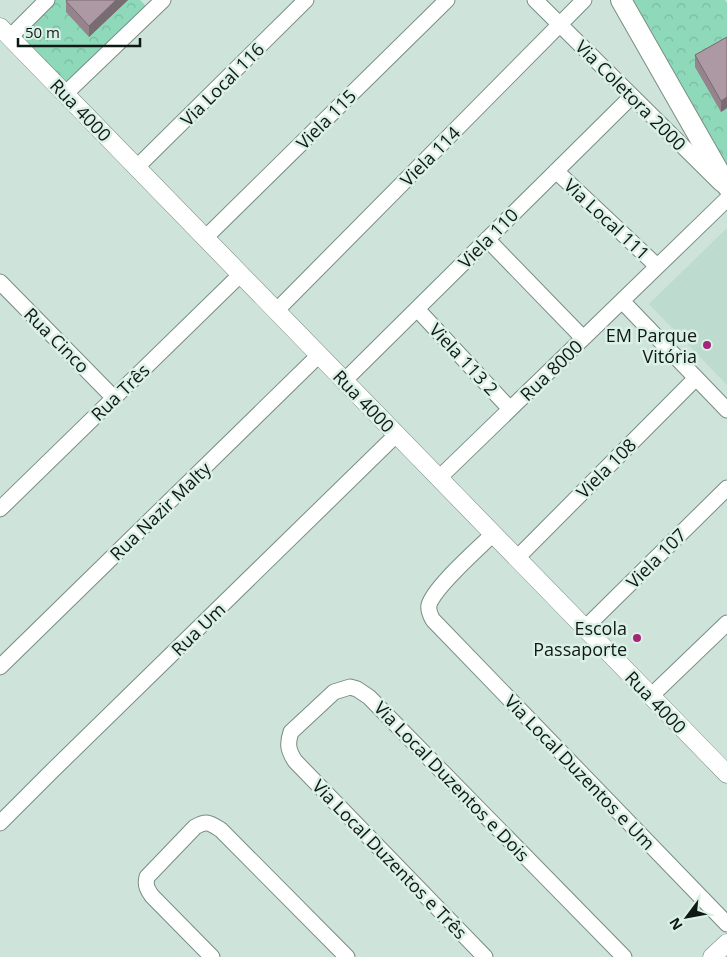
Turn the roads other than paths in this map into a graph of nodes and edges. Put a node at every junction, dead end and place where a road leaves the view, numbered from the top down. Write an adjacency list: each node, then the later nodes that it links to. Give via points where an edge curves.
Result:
1 (47, 0): 9 (street)
2 (163, 0): 10 (street)
3 (306, 0): 12 (street, Via Local 116)
4 (446, 0): 16 (street, Viela 115)
5 (535, 0): 8 (street, Via Coletora 2000)
6 (584, 0): 8 (street, Viela 114)
7 (621, 0): 14 (main road)
8 (560, 24): 11 (street, Via Coletora 2000); 23 (street, Viela 114)
9 (5, 32): 10 (street, Rua 4000)
10 (65, 94): 12 (street, Rua 4000)
11 (632, 96): 13 (street, Viela 110); 14 (street, Via Coletora 2000)
12 (137, 168): 16 (street, Rua 4000)
13 (556, 171): 17 (street, Viela 110); 18 (street, Via Local 111)
14 (727, 188)
15 (727, 199): 18 (street, Rua 8000)
16 (205, 238): 19 (street, Rua 4000)
17 (487, 240): 22 (street, Viela 110); 24 (street)
18 (657, 266): 21 (street, Rua 8000)
19 (240, 274): 23 (street, Rua 4000); 28 (street, Rua Três)
20 (0, 282): 28 (street, Rua Cinco)
21 (622, 301): 24 (street, Rua 8000); 26 (street)
22 (417, 309): 27 (street, Viela 110); 29 (street, Viela 113 2)
23 (276, 311): 25 (street, Rua 4000)
24 (583, 338): 29 (street, Rua 8000)
25 (319, 355): 27 (street, Rua 4000); 39 (street, Rua Nazir Malty)
26 (696, 378): 30 (street); 36 (street, Viela 108)
27 (344, 381): 31 (street, Rua 4000)
28 (114, 398): 34 (street, Rua Três)
29 (510, 409): 32 (street, Rua 8000)
30 (727, 410)
31 (396, 435): 32 (street, Rua 4000); 43 (street, Rua Um)
32 (439, 478): 35 (street, Rua 4000)
33 (727, 488): 38 (street, Viela 107)
34 (0, 510)
35 (493, 534): 36 (street, Rua 4000); 44 (street, Via Local Duzentos e Um, via 434,594 429,605 432,620)
36 (517, 558): 38 (street, Rua 4000)
37 (727, 623): 40 (street)
38 (585, 628): 40 (street, Rua 4000)
39 (0, 667)
40 (651, 696): 42 (street, Rua 4000)
41 (295, 761): 48 (street, Via Local Duzentos e Três); 49 (street, Via Local Duzentos e Dois, via 288,748 291,732 334,692 350,687 358,689 369,696)
42 (725, 769)
43 (0, 823)
44 (727, 924)
45 (727, 943): 50 (street)
46 (212, 957): 47 (street, via 146,889 147,877 202,823 212,824 221,830)
47 (347, 957)
48 (485, 957)
49 (624, 957)
50 (712, 957)

